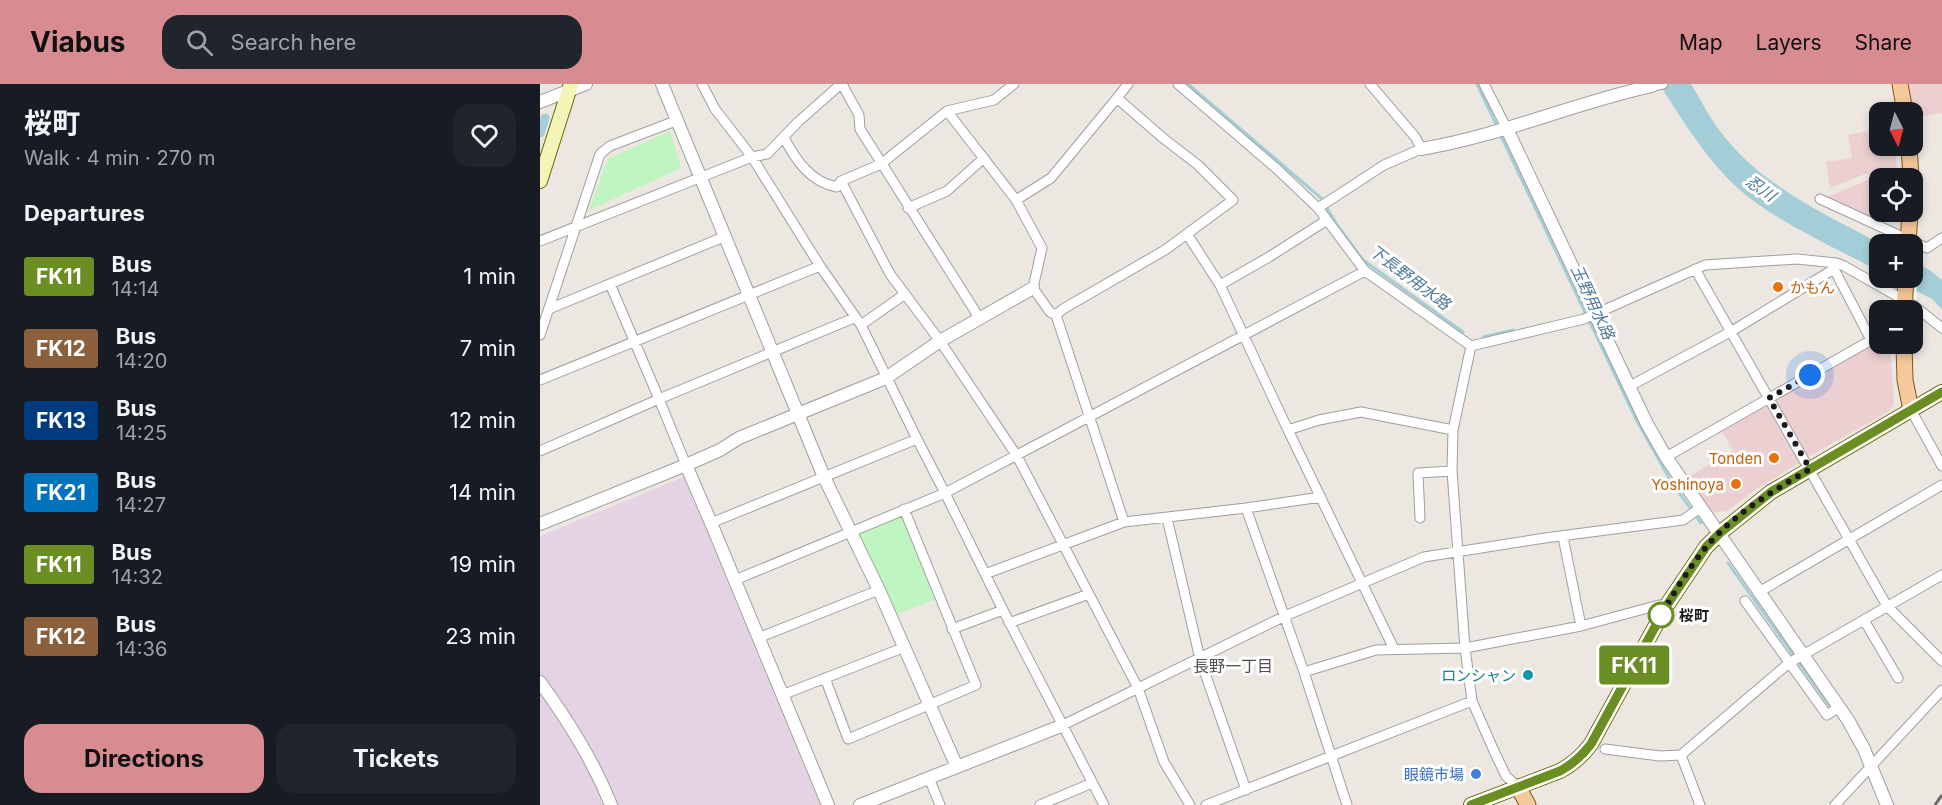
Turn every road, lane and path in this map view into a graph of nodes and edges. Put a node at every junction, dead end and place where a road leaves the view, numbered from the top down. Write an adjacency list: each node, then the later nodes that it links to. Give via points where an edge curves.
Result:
1 (586, 84): 12 (street)
2 (663, 84): 17 (street)
3 (702, 84): 21 (street, via 715,109)
4 (842, 84): 19 (street); 23 (street, via 859,115 860,129)
5 (1014, 84): 16 (street, via 994,100)
6 (1128, 84): 13 (street)
7 (1370, 84): 20 (street)
8 (1485, 84): 18 (street)
9 (1900, 84): 15 (main road)
10 (1180, 85): 30 (street)
11 (1658, 85): 18 (street)
12 (570, 87): 14 (street); 25 (main road)
13 (1117, 98): 28 (street, via 1051,178); 33 (street, via 1198,165 1233,200)
14 (540, 102)
15 (1903, 102)
16 (947, 111): 22 (street); 23 (street)
17 (678, 120): 24 (street); 32 (street, via 610,146 600,154)
18 (1502, 130): 20 (street); 52 (street)
19 (784, 138): 21 (street, via 767,154); 26 (street, via 810,175 837,187)
20 (1421, 149): 30 (street, via 1384,165)
21 (752, 158): 24 (street); 39 (street)
22 (984, 158): 28 (street); 29 (street, via 947,191)
23 (880, 164): 26 (street); 29 (street)
24 (702, 177): 32 (street); 35 (street)
25 (540, 181)
26 (842, 181): 47 (street, via 890,274)
27 (1820, 199): 34 (street)
28 (1016, 200): 45 (street, via 1042,248)
29 (909, 208): 53 (street)
30 (1318, 208): 31 (street)
31 (1327, 220): 42 (street); 44 (street)
32 (574, 227): 37 (street); 49 (street)
33 (1188, 234): 44 (street); 51 (street)
34 (1892, 234)
35 (726, 236): 43 (street); 46 (street)
36 (1942, 238): 38 (street)
37 (540, 241)
38 (1923, 247)
39 (820, 266): 46 (street); 54 (street)
40 (1835, 266): 41 (street, via 1797,259 1705,265); 48 (street); 55 (street); 57 (street)
41 (1695, 269): 52 (street); 57 (street)
42 (1365, 271): 59 (street); 63 (street)
43 (610, 284): 49 (street); 60 (street)
44 (1220, 285): 59 (street)
45 (1033, 288): 51 (street); 53 (street)
46 (750, 294): 60 (street); 64 (street)
47 (905, 294): 54 (street); 61 (street)
48 (1901, 300)
49 (549, 309): 58 (street)
50 (1923, 311): 56 (street)
51 (1056, 315): 74 (street)
52 (1590, 316): 63 (street); 68 (street)
53 (980, 319): 61 (street)
54 (857, 322): 64 (street); 66 (street)
55 (1869, 327)
56 (1942, 328)
57 (1732, 331): 68 (street); 70 (street)
58 (540, 335)
59 (1246, 336): 74 (street); 75 (street)
60 (634, 340): 67 (street); 71 (street)
61 (940, 341): 66 (street); 79 (street)
62 (1869, 341): 70 (street)
63 (1471, 346): 76 (street)
64 (774, 352): 71 (street); 73 (street)
65 (1904, 354): 72 (main road)
66 (886, 378): 73 (street); 77 (street)
67 (540, 380)
68 (1630, 386): 80 (street)
69 (1942, 392): 72 (main road)
70 (1769, 398): 80 (street); 83 (street)
71 (659, 399): 78 (street); 81 (street)
72 (1911, 411): 82 (street); 83 (main road)
73 (799, 414): 81 (street); 85 (street)
74 (1089, 416): 79 (street); 94 (street)
75 (1288, 430): 76 (street, via 1361,412); 88 (street)
76 (1453, 430): 84 (street)
77 (917, 439): 85 (street); 87 (street)
78 (540, 451)
79 (1017, 456): 87 (street); 101 (street)
80 (1666, 458): 91 (street)
81 (686, 465): 95 (street); 96 (street)
82 (1942, 466)
83 (1810, 469): 98 (main road, via 1771,492); 100 (street)
84 (1452, 471): 93 (street, via 1418,473); 102 (street)
85 (824, 477): 95 (street); 97 (street)
86 (1942, 485): 100 (street)
87 (945, 493): 90 (street); 103 (street)
88 (1321, 497): 89 (street); 106 (street)
89 (1246, 508): 92 (street); 114 (street)
90 (904, 509): 97 (street); 118 (street)
91 (1699, 509): 98 (street); 99 (street, via 1683,520)
92 (1167, 518): 94 (street); 123 (street)
93 (1420, 518)
94 (1125, 522): 101 (street)
95 (711, 523): 105 (street)
96 (540, 524)
97 (851, 532): 105 (street); 107 (street)
98 (1720, 533): 108 (street); 111 (main road)
99 (1563, 537): 102 (street); 117 (street)
100 (1850, 540): 108 (street); 112 (street)
101 (1063, 544): 103 (street); 109 (street)
102 (1459, 551): 106 (street, via 1425,557); 121 (street)
103 (985, 574): 113 (street)
104 (1942, 575): 112 (street)
105 (735, 580): 119 (street)
106 (1362, 582): 114 (street); 122 (street)
107 (879, 590): 119 (street); 120 (street)
108 (1760, 592): 124 (street)
109 (1089, 594): 116 (street); 130 (street)
110 (1745, 601): 124 (street)
111 (1667, 605): 117 (street); 143 (main road, via 1583,754 1572,765)
112 (1887, 606): 115 (street); 125 (street)
113 (1002, 610): 116 (street); 118 (street)
114 (1285, 616): 123 (street); 126 (street)
115 (1864, 620): 124 (street); 128 (street)
116 (1010, 623): 135 (street)
117 (1581, 626): 121 (street)
118 (952, 629): 134 (street, via 976,685)
119 (758, 638): 132 (street)
120 (904, 647): 127 (street); 134 (street)
121 (1465, 648): 122 (street); 133 (street)
122 (1394, 649): 126 (street)
123 (1200, 658): 130 (street); 144 (street)
124 (1796, 659): 137 (street); 139 (street, via 1839,707)
125 (1942, 661)
126 (1304, 672): 138 (street)
127 (825, 678): 132 (street); 134 (street, via 848,739)
128 (1898, 678)
129 (540, 682): 146 (street, via 586,751)
130 (1138, 688): 135 (street); 151 (street, via 1164,762)
131 (1942, 690): 139 (street)
132 (782, 695): 147 (street)
133 (1472, 701): 138 (street); 143 (street, via 1506,776)
134 (931, 704): 140 (street)
135 (1061, 726): 140 (street); 142 (street)
136 (1605, 749): 137 (street)
137 (1681, 755): 156 (street)
138 (1331, 756): 144 (street); 153 (street)
139 (1871, 765): 157 (street); 158 (street)
140 (957, 767): 141 (street)
141 (929, 778): 145 (street); 148 (street)
142 (1092, 783): 149 (street); 150 (street)
143 (1518, 787): 154 (main road); 155 (main road)
144 (1246, 790): 152 (street)
145 (868, 804)
146 (611, 805)
147 (828, 805)
148 (940, 805)
149 (1040, 805)
150 (1104, 805)
151 (1190, 805)
152 (1206, 805)
153 (1347, 805)
154 (1471, 805)
155 (1528, 805)
156 (1700, 805)
157 (1835, 805)
158 (1887, 805)

